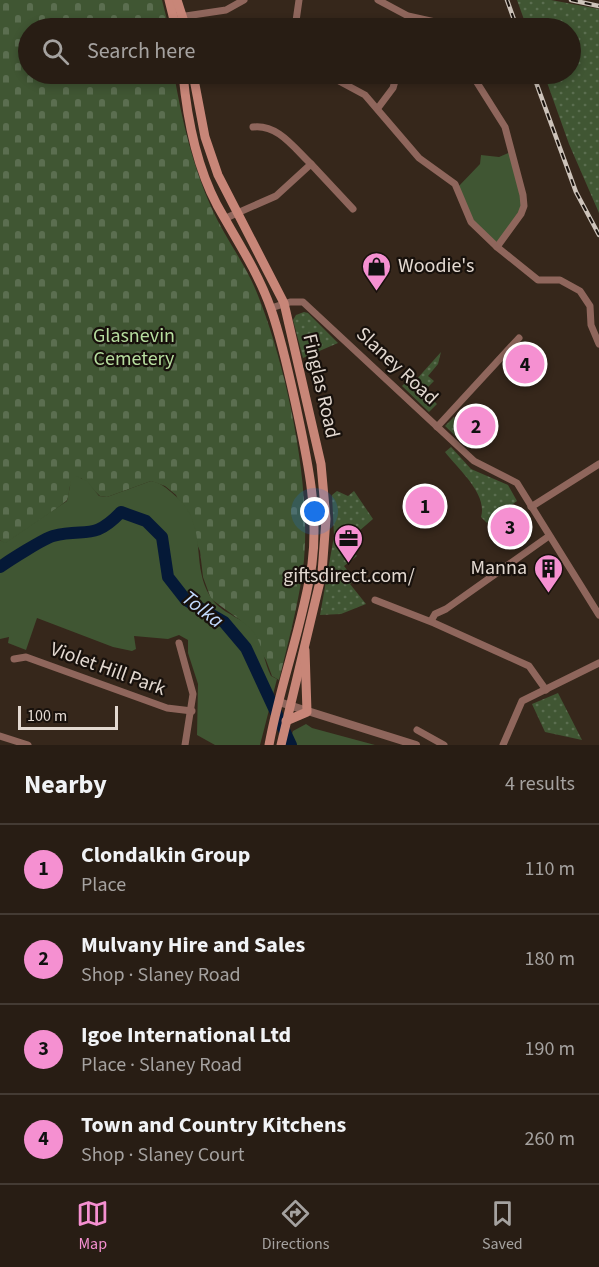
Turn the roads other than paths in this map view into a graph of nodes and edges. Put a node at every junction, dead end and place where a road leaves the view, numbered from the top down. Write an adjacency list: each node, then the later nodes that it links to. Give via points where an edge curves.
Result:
1 (169, 0): 6 (main road)
2 (177, 0): 6 (main road)
3 (244, 0): 6 (street, via 226,10)
4 (299, 0): 7 (street)
5 (378, 0): 8 (street)
6 (178, 17)
7 (296, 18)
8 (417, 18)
9 (184, 84): 18 (main road, Finglas Road, via 201,166 218,206)
10 (195, 84): 18 (main road, Finglas Road, via 205,137)
11 (345, 84): 14 (street)
12 (394, 84): 14 (street)
13 (478, 84): 19 (street, via 505,127 523,195 521,214)
14 (378, 108): 19 (street, via 419,158 455,184 471,222)
15 (253, 128): 16 (street, via 264,126 274,130)
16 (311, 164): 17 (street); 18 (street, via 276,196)
17 (353, 209)
18 (231, 216): 20 (main road, Finglas Road); 21 (main road, Finglas Road)
19 (497, 247): 23 (street, via 538,280 560,280 580,291 590,306 591,325)
20 (284, 303): 21 (street); 24 (street, Slaney Road, via 303,302); 32 (main road, Finglas Road, via 324,488 325,550)
21 (271, 308): 36 (main road, Finglas Road, via 308,463 314,530 307,593)
22 (519, 338): 24 (street)
23 (599, 344)
24 (437, 427): 26 (street, Slaney Road, via 474,461 512,480)
25 (599, 464): 26 (street)
26 (531, 507): 27 (street, Slaney Road)
27 (549, 536): 29 (street, Slaney Road); 30 (street, via 435,614)
28 (375, 600): 30 (street)
29 (599, 615)
30 (431, 621): 35 (street, via 529,666)
31 (179, 643): 38 (street, via 193,694)
32 (305, 648): 37 (main road, Finglas Road); 39 (main road)
33 (14, 659): 38 (street, Violet Hill Park, via 26,657 167,708)
34 (599, 663): 35 (street)
35 (546, 690): 49 (street, via 522,701)
36 (279, 702): 37 (street); 46 (main road, Finglas Road)
37 (290, 705): 39 (street); 40 (main road, Finglas Road)
38 (192, 711): 45 (street)
39 (307, 712): 40 (main road); 47 (street)
40 (286, 721): 43 (main road, Finglas Road)
41 (417, 730): 48 (street)
42 (0, 736): 44 (street)
43 (282, 741)
44 (28, 745)
45 (185, 745)
46 (269, 745)
47 (416, 745)
48 (444, 745)
49 (503, 745)

